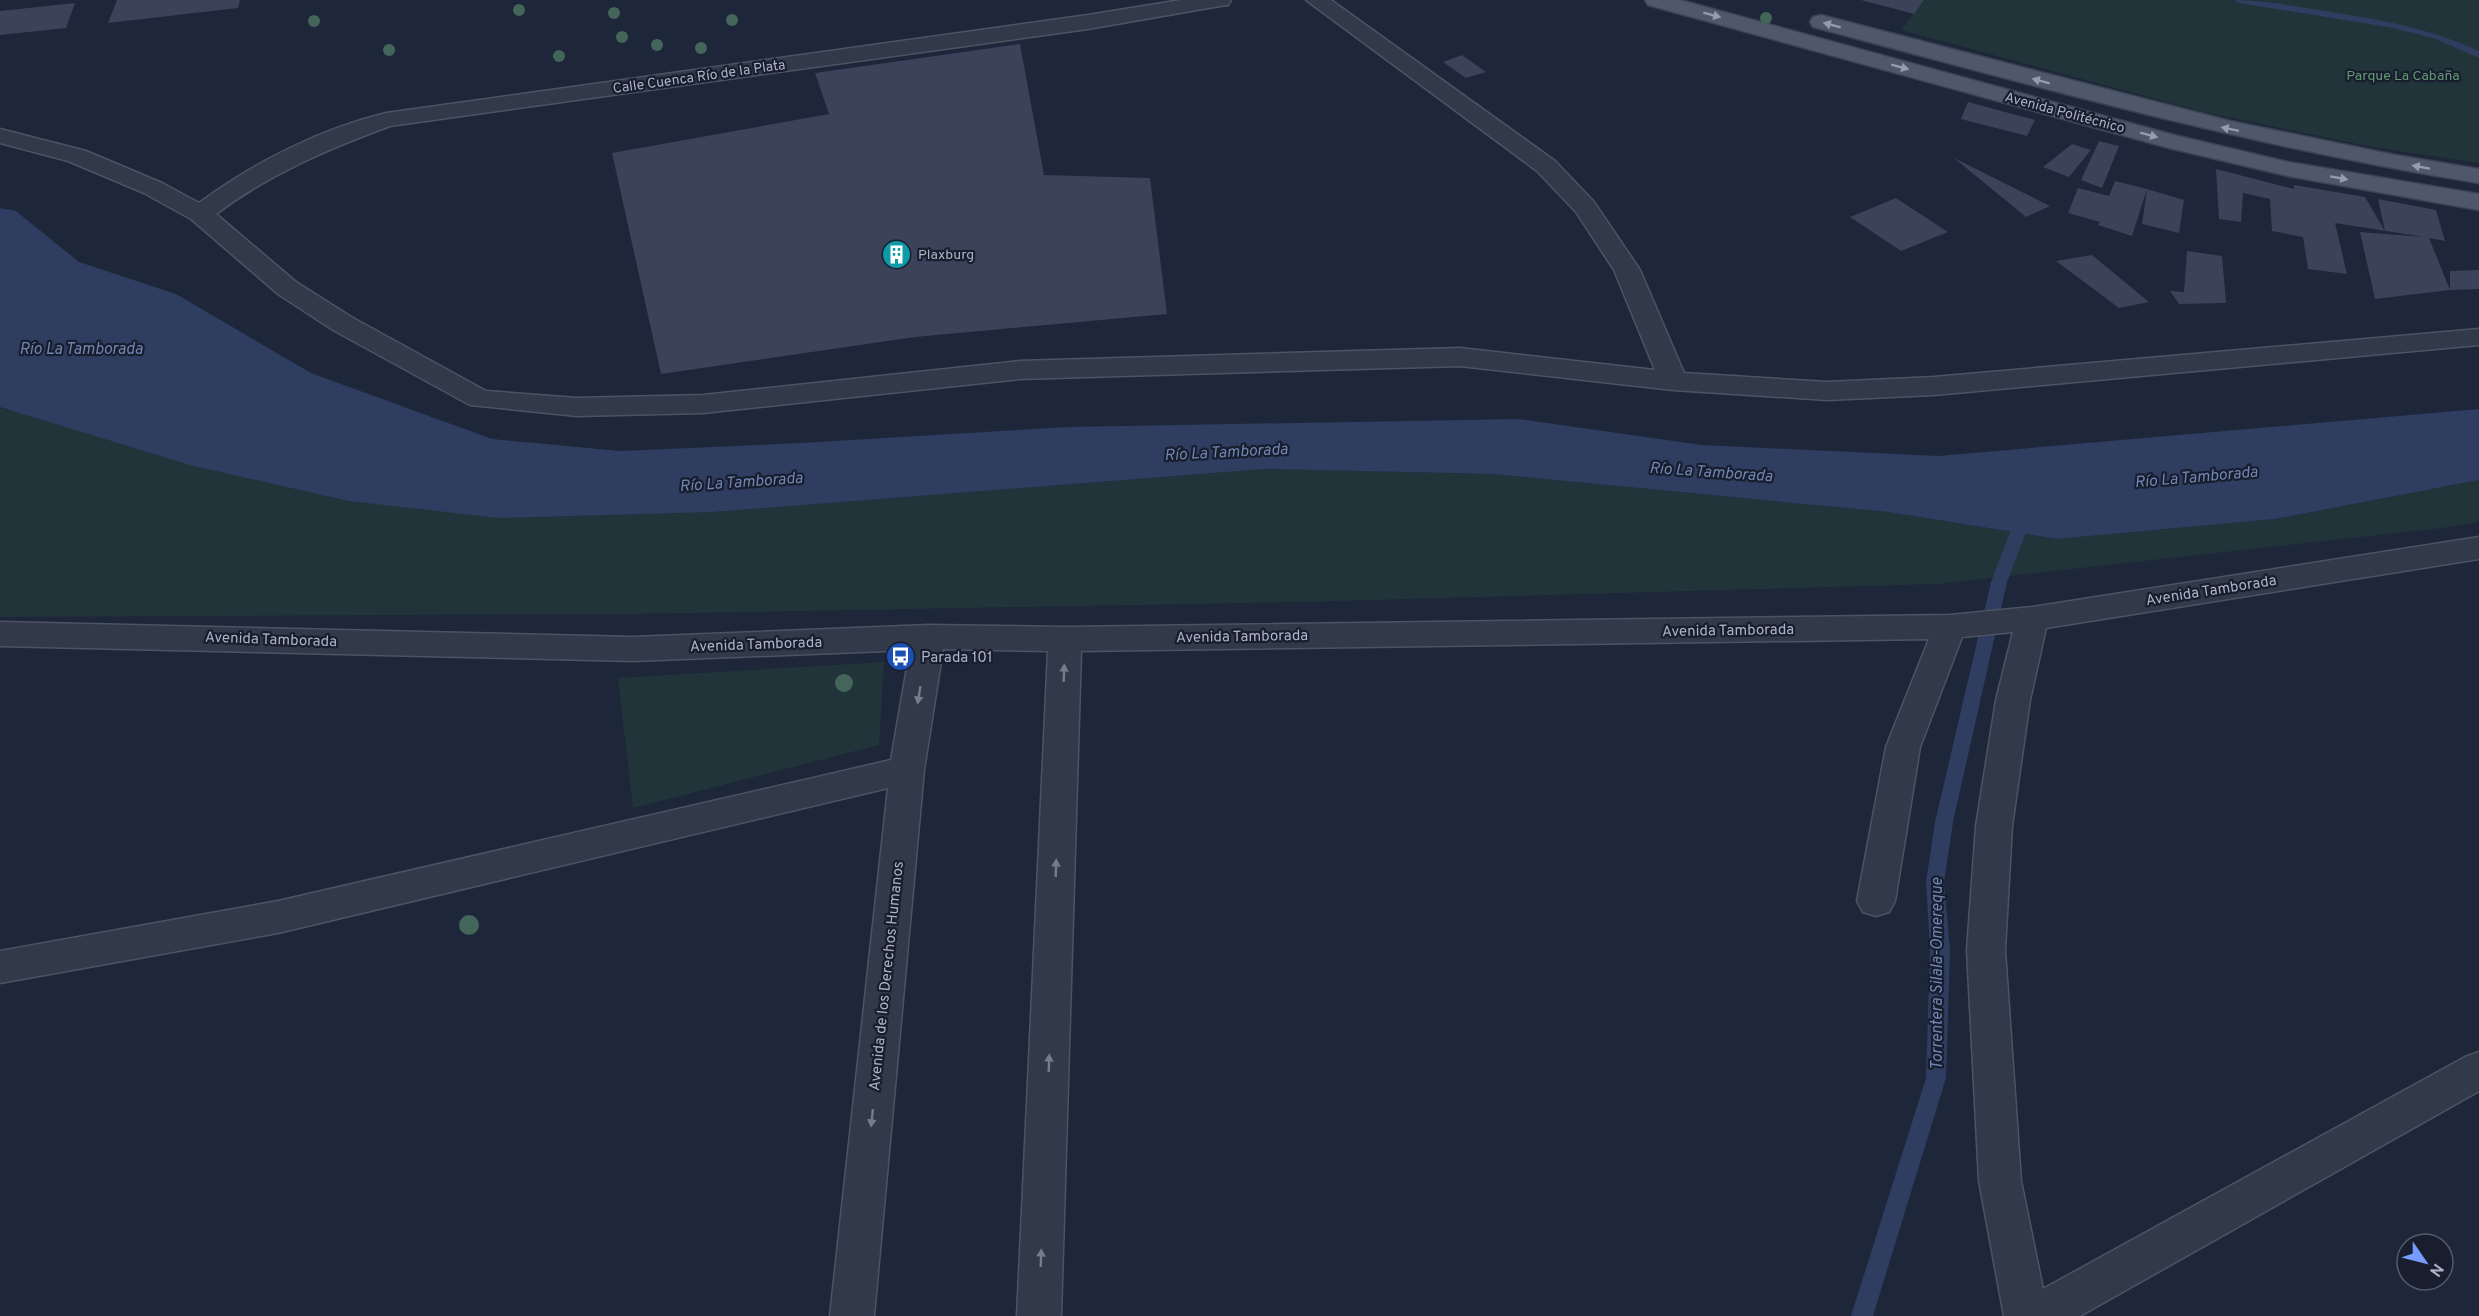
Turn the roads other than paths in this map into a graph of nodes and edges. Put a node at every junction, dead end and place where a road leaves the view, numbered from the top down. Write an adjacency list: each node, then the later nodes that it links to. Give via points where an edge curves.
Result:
1 (1220, 0): 8 (street, Calle Cuenca Río de la Plata, via 386,120 308,148 261,171)
2 (1317, 0): 10 (street, via 1546,166 1585,207 1627,270)
3 (1656, 0): 7 (main road, Avenida Politécnico, one-way to 7, via 2169,141 2288,169)
4 (1797, 15): 6 (main road, Avenida Politécnico, one-way to 4, via 2322,149 2184,119)
5 (0, 135): 8 (street, via 77,156 153,188)
6 (2479, 176)
7 (2479, 202)
8 (200, 214): 10 (street, via 287,288 343,324 480,399 577,408 703,404 1020,370 1460,357)
9 (2479, 337): 10 (street, via 1934,386 1827,391)
10 (1673, 381)
11 (2479, 548): 12 (street, Avenida Tamborada)
12 (2021, 620): 13 (street, Avenida Tamborada); 23 (street, via 1994,826 1986,950 2000,1181)
13 (1961, 626): 16 (street, Avenida Tamborada); 18 (street, via 1902,747)
14 (0, 634): 15 (street, Avenida Tamborada, via 633,649)
15 (929, 637): 16 (street, Avenida Tamborada); 17 (street, Avenida de los Derechos Humanos, one-way to 17)
16 (1065, 639): 22 (street, one-way to 16)
17 (907, 770): 19 (street, via 278,917); 21 (street, Avenida de los Derechos Humanos, one-way to 21)
18 (1875, 901)
19 (0, 967)
20 (2479, 1070): 24 (street)
21 (852, 1316)
22 (1039, 1316)
23 (2026, 1316)
24 (2037, 1316)

